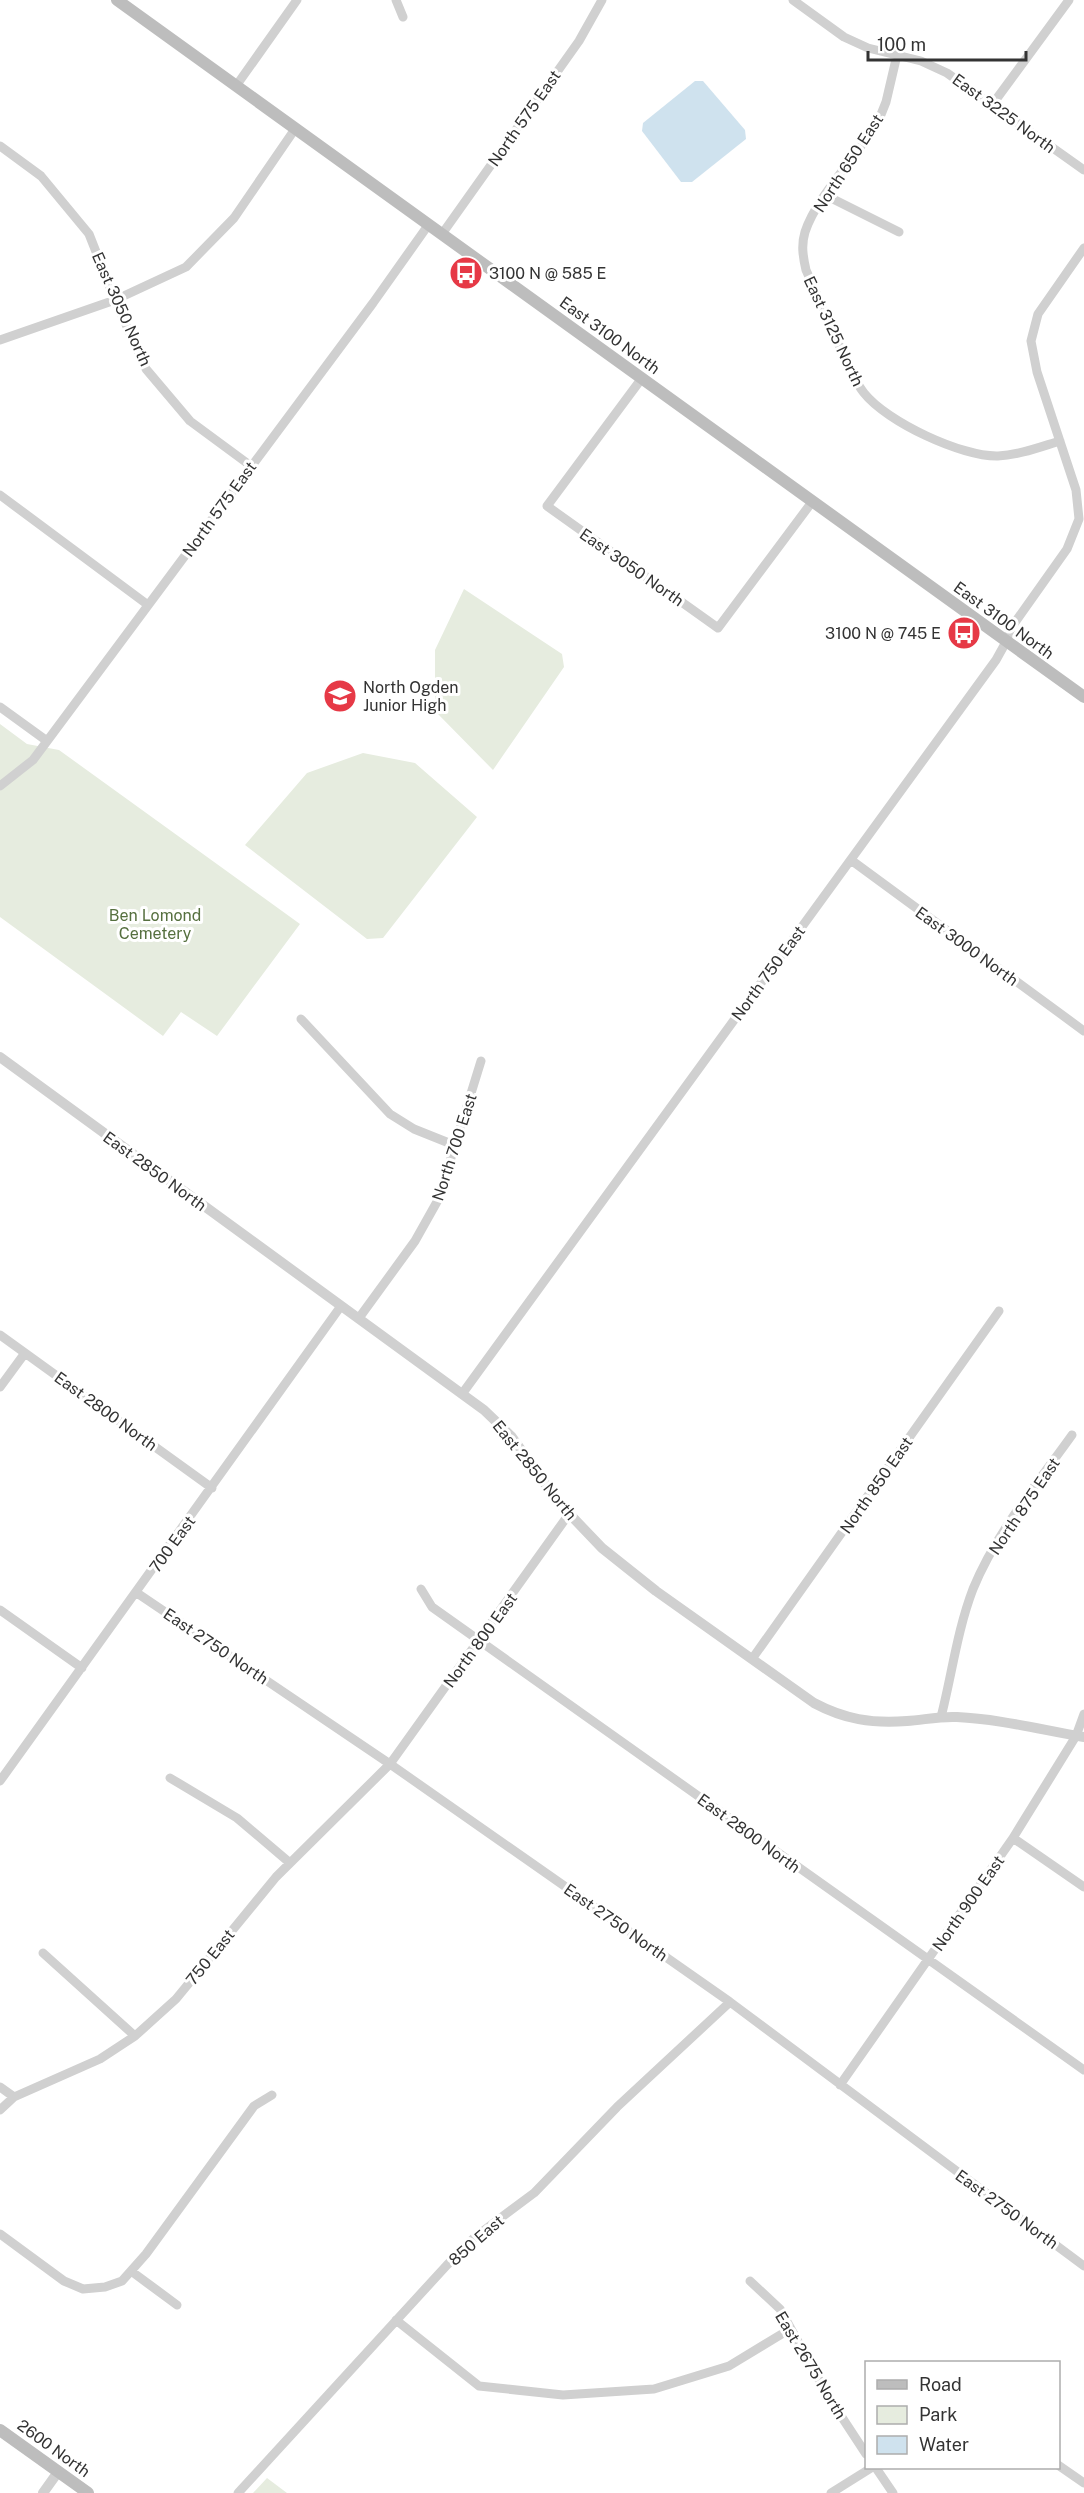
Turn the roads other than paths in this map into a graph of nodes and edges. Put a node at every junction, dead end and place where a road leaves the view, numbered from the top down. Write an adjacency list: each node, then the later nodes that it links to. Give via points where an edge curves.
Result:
1 (117, 0): 9 (main road, East 3100 North)
2 (297, 0): 9 (street)
3 (396, 0): 7 (street)
4 (602, 0): 17 (street, North 575 East, via 579,41)
5 (793, 0): 8 (street, East 3225 North, via 844,37)
6 (1069, 0): 10 (street)
7 (403, 17)
8 (897, 55): 10 (street, East 3225 North, via 947,73); 14 (street, North 650 East, via 879,117)
9 (236, 86): 11 (main road, East 3100 North)
10 (992, 105): 13 (street, East 3225 North)
11 (295, 129): 15 (main road, East 3100 North); 20 (street, via 234,218 186,267)
12 (0, 146): 20 (street, East 3050 North, via 41,176 89,234)
13 (1084, 170)
14 (827, 196): 16 (street); 19 (street, North 650 East, via 805,232)
15 (429, 225): 17 (main road, East 3100 North); 24 (street, North 575 East)
16 (899, 232)
17 (442, 234): 22 (main road, East 3100 North)
18 (1084, 248): 23 (street, via 1038,314 1030,341)
19 (806, 270): 23 (street, East 3125 North, via 853,377 887,414 964,451 980,454 1012,455)
20 (115, 300): 21 (street); 24 (street, East 3050 North, via 146,369 190,421)
21 (0, 340)
22 (642, 378): 26 (main road, East 3100 North); 26 (street, East 3050 North, via 547,506 718,628)
23 (1060, 441): 28 (street, North 750 East, via 1076,490 1077,525 1067,549 1011,628)
24 (251, 466): 27 (street, North 575 East)
25 (0, 495): 27 (street)
26 (812, 502): 28 (main road, East 3100 North)
27 (148, 605): 31 (street, North 575 East)
28 (1006, 642): 29 (main road, East 3100 North); 33 (street, North 750 East)
29 (1084, 697)
30 (0, 707): 31 (street)
31 (47, 741): 32 (street, North 575 East, via 33,760)
32 (0, 786)
33 (850, 860): 35 (street, East 3000 North); 45 (street, North 750 East)
34 (301, 1019): 38 (street, via 390,1114 414,1129)
35 (1084, 1031)
36 (0, 1058): 39 (street, East 2850 North)
37 (481, 1061): 38 (street, North 700 East)
38 (454, 1145): 41 (street, North 700 East, via 438,1200 415,1241)
39 (341, 1306): 41 (street, East 2850 North); 47 (street, 700 East)
40 (999, 1311): 53 (street, North 850 East)
41 (359, 1318): 45 (street, East 2850 North)
42 (0, 1335): 43 (street, East 2800 North)
43 (25, 1353): 44 (street); 47 (street, East 2800 North)
44 (0, 1387)
45 (462, 1394): 48 (street, East 2850 North, via 503,1426)
46 (1072, 1435): 56 (street, North 875 East, via 1003,1531 974,1587 958,1634)
47 (212, 1488): 50 (street, 700 East)
48 (569, 1514): 52 (street, North 800 East); 53 (street, East 2850 North, via 634,1575)
49 (421, 1588): 52 (street, East 2800 North, via 432,1607)
50 (137, 1593): 54 (street, 700 East); 58 (street, East 2750 North)
51 (0, 1610): 54 (street)
52 (480, 1641): 58 (street, North 800 East); 65 (street, East 2800 North)
53 (752, 1659): 56 (street, East 2850 North, via 841,1716 868,1722)
54 (82, 1668): 60 (street, 700 East)
55 (1084, 1714): 57 (street, North 900 East)
56 (941, 1717): 57 (street, East 2850 North, via 990,1720)
57 (1080, 1737): 61 (street, North 900 East)
58 (390, 1764): 62 (street, 750 East); 66 (street, East 2750 North)
59 (170, 1778): 62 (street, via 237,1818)
60 (0, 1781)
61 (1013, 1838): 63 (street); 65 (street, North 900 East)
62 (290, 1863): 67 (street, 750 East, via 176,1999)
63 (1084, 1887)
64 (43, 1953): 67 (street)
65 (928, 1959): 68 (street, East 2800 North); 69 (street, North 900 East)
66 (730, 2002): 69 (street, East 2750 North); 79 (street, 850 East, via 617,2107 534,2193 475,2237)
67 (135, 2036): 72 (street, 750 East, via 100,2060)
68 (1084, 2070)
69 (840, 2085): 75 (street, East 2750 North)
70 (0, 2087): 72 (street)
71 (272, 2096): 76 (street, via 254,2106)
72 (14, 2097): 73 (street, 750 East)
73 (0, 2110)
74 (0, 2234): 76 (street, via 64,2281 83,2289 122,2281)
75 (1084, 2266)
76 (130, 2271): 78 (street)
77 (750, 2281): 80 (street, East 2675 North, via 780,2309)
78 (177, 2305)
79 (396, 2320): 80 (street, via 479,2386 563,2395 654,2389 729,2366); 90 (street, 850 East)
80 (790, 2329): 82 (street, East 2675 North)
81 (0, 2430): 86 (main road, 2600 North)
82 (865, 2451)
83 (1060, 2466): 87 (street)
84 (869, 2469): 91 (street)
85 (877, 2469): 92 (street)
86 (58, 2472): 88 (street); 89 (main road, 2600 North)
87 (1084, 2483)
88 (43, 2493)
89 (88, 2493)
90 (238, 2493)
91 (831, 2493)
92 (893, 2493)

